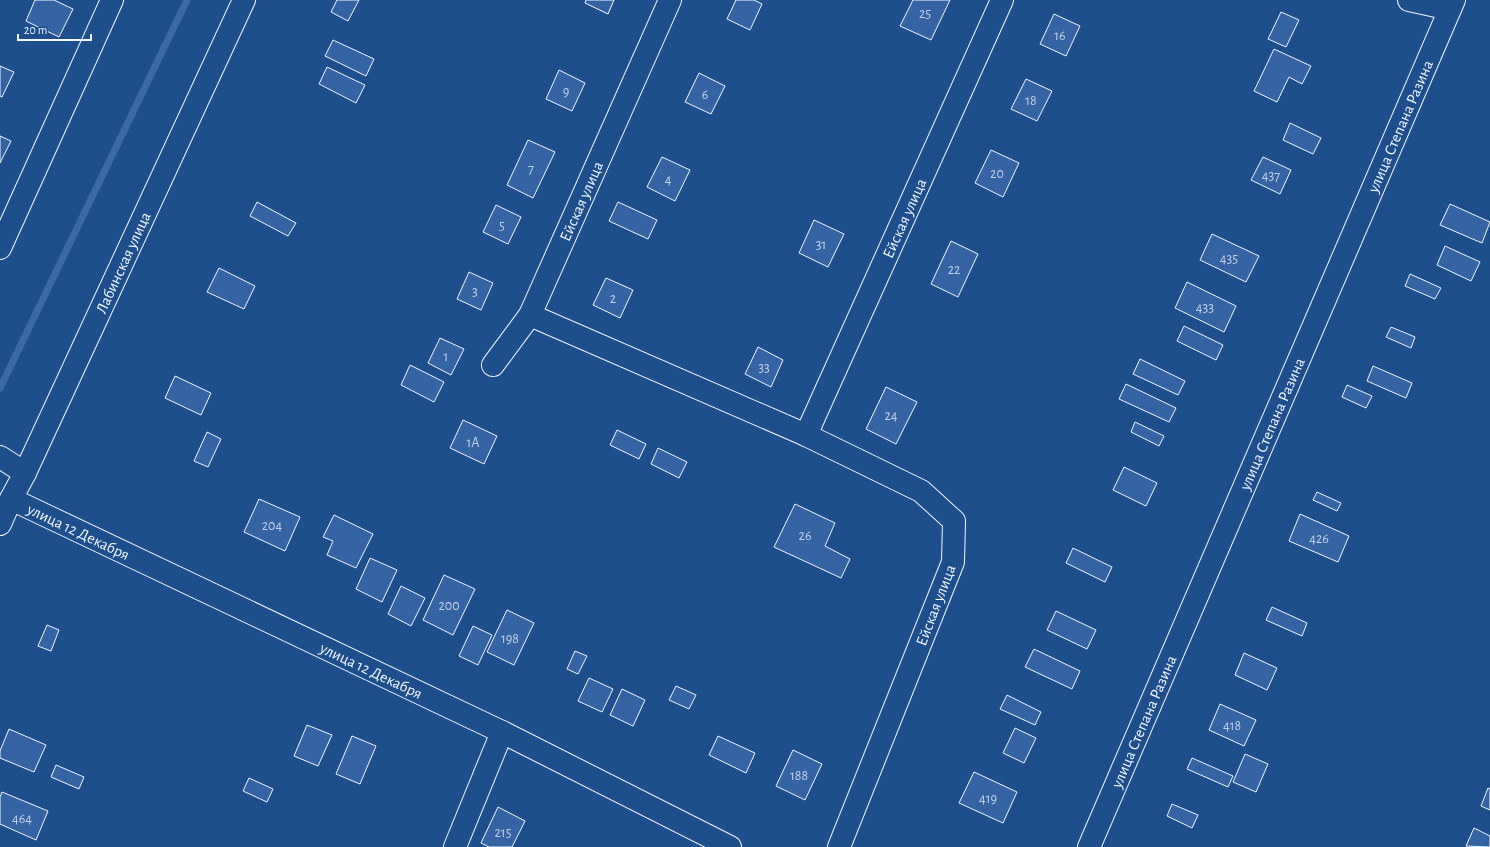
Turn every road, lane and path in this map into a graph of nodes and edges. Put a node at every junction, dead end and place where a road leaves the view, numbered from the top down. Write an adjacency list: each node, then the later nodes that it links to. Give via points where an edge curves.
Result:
1 (112, 0): 7 (street)
2 (244, 0): 12 (street, Лабинская улица)
3 (670, 0): 8 (street, Ейская улица)
4 (1002, 0): 10 (street, Ейская улица)
5 (1409, 0): 6 (street)
6 (1452, 4): 19 (street, улица Степана Разина)
7 (0, 248)
8 (530, 315): 9 (street, Ейская улица); 10 (street, Ейская улица)
9 (493, 365)
10 (806, 435): 18 (street, Ейская улица, via 921,491 954,521 953,562)
11 (0, 457): 12 (street)
12 (25, 473): 13 (street, Лабинская улица)
13 (11, 499): 14 (street, Лабинская улица); 15 (street, улица 12 Декабря)
14 (0, 524)
15 (502, 732): 16 (street); 17 (street, улица 12 Декабря)
16 (455, 847)
17 (730, 847)
18 (839, 847)
19 (1089, 847)

